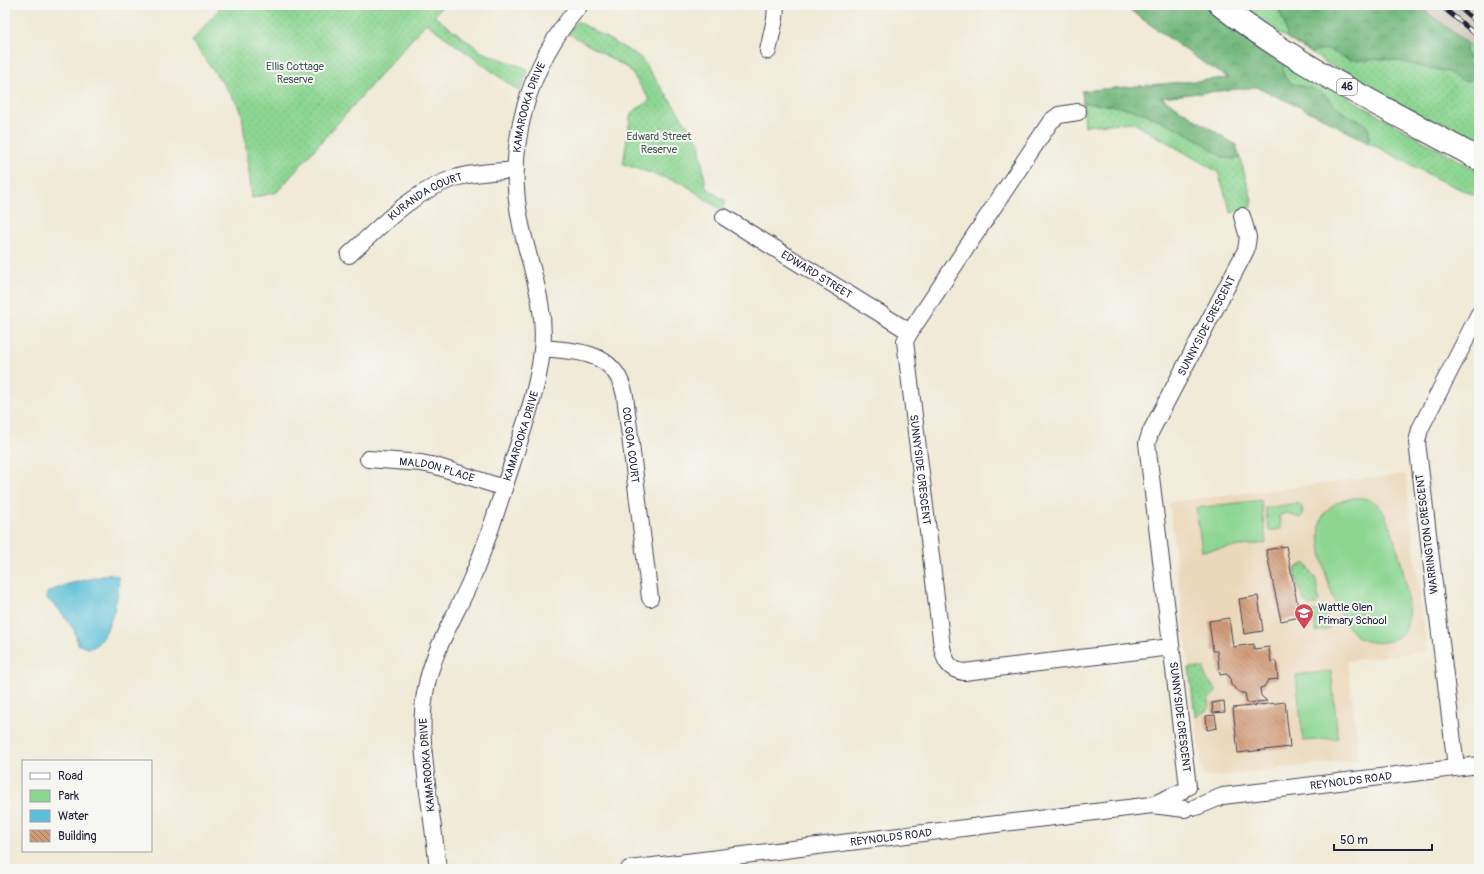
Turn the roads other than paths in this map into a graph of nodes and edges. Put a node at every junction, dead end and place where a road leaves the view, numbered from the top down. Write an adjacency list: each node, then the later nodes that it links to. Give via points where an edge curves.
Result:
1 (580, 5): 7 (street, KAMAROOKA DRIVE, via 551,44 532,84 520,128)
2 (776, 5): 4 (street)
3 (1220, 5): 6 (main road, 46, via 1301,60)
4 (768, 51)
5 (1078, 112): 12 (street, SUNNYSIDE CRESCENT, via 1056,116 1051,121)
6 (1479, 159)
7 (516, 170): 10 (street, KURANDA COURT, via 464,176 435,187 399,211); 13 (street, KAMAROOKA DRIVE, via 521,225 540,302)
8 (1242, 216): 17 (street, SUNNYSIDE CRESCENT, via 1248,236 1246,250 1148,439)
9 (724, 217): 12 (street, EDWARD STREET)
10 (349, 255)
11 (1479, 314): 19 (street, WARRINGTON CRESCENT, via 1420,428 1417,442)
12 (910, 332): 17 (street, SUNNYSIDE CRESCENT, via 905,344 942,647 947,664 955,670 970,672)
13 (543, 348): 15 (street, KAMAROOKA DRIVE, via 534,394); 16 (street, COLGOA COURT, via 596,357 615,370 621,382 625,396)
14 (368, 459): 15 (street, MALDON PLACE, via 429,464)
15 (504, 488): 24 (street, KAMAROOKA DRIVE, via 473,576 436,656 425,692 423,743)
16 (650, 598)
17 (1171, 647): 20 (street, SUNNYSIDE CRESCENT)
18 (1479, 765): 19 (street, REYNOLDS ROAD)
19 (1456, 767): 21 (street, REYNOLDS ROAD)
20 (1188, 790): 21 (street); 22 (street); 23 (street, SUNNYSIDE CRESCENT, via 1178,797 1178,800 1182,807)
21 (1224, 796): 23 (street)
22 (1152, 805): 23 (street); 25 (street, REYNOLDS ROAD)
23 (1191, 808)
24 (438, 869)
25 (629, 869)

